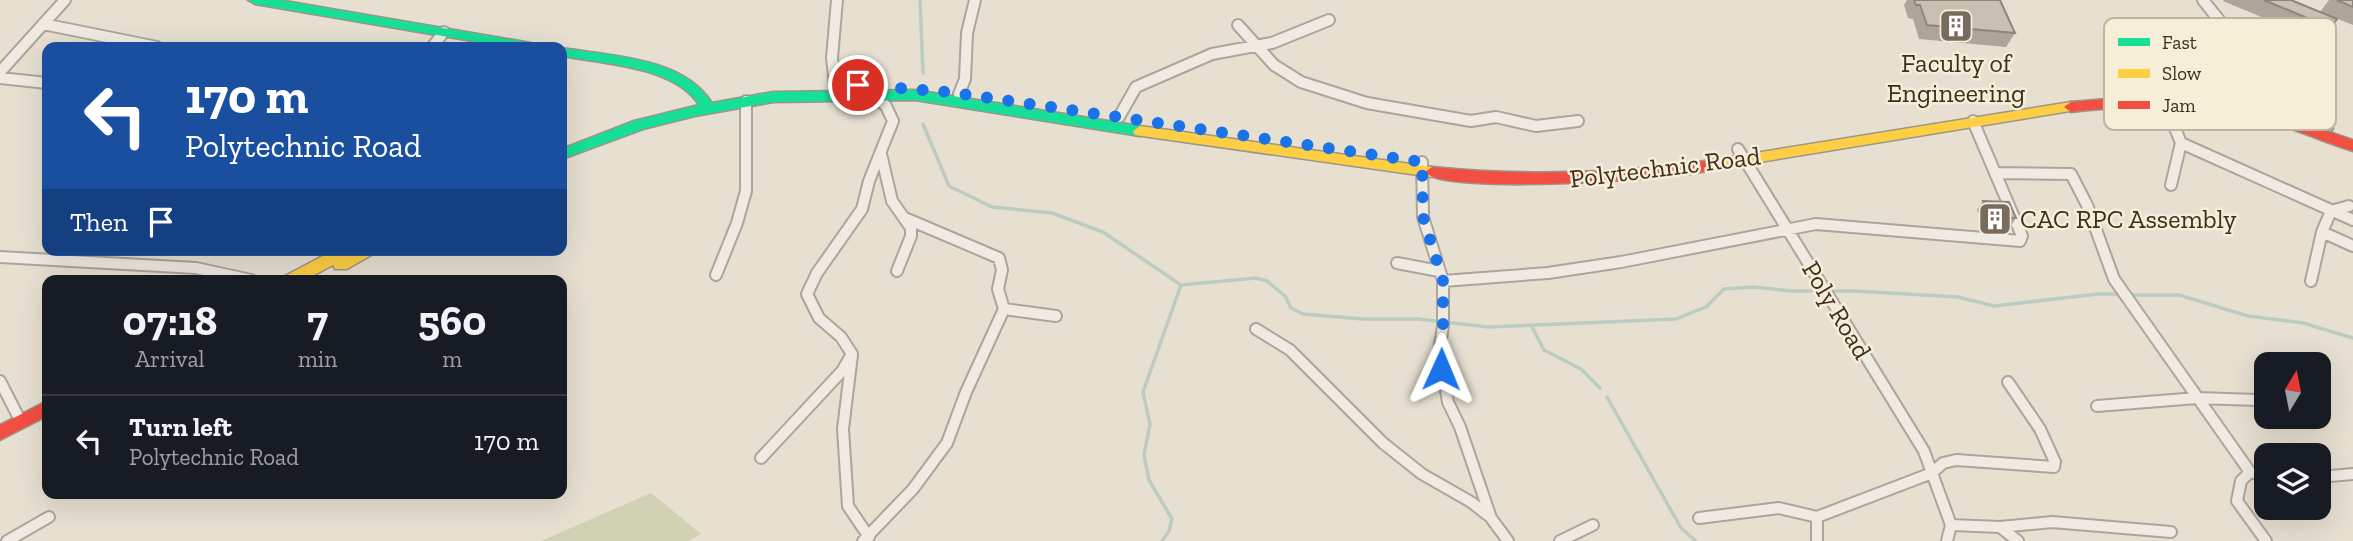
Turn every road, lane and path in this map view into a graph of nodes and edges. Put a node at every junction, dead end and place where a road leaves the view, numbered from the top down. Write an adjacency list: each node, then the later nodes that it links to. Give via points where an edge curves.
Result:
1 (65, 0): 8 (street)
2 (255, 0): 10 (main road)
3 (837, 0): 19 (street, via 832,58)
4 (975, 0): 22 (street)
5 (2203, 0): 6 (street)
6 (2217, 18)
7 (1329, 20): 14 (street)
8 (43, 24): 11 (street); 16 (street)
9 (1238, 25): 14 (street)
10 (444, 32): 12 (street); 13 (main road)
11 (132, 42)
12 (436, 42)
13 (502, 42)
14 (1255, 48): 26 (street, via 1212,54 1136,87); 27 (street, via 1301,82 1367,103 1471,121 1496,117 1536,126)
15 (567, 53): 25 (main road, via 661,70 681,78)
16 (0, 72)
17 (0, 78): 18 (street)
18 (42, 82)
19 (835, 85): 22 (main road, Polytechnic Road); 25 (main road, Polytechnic Road, via 776,89)
20 (2104, 92): 29 (main road, Polytechnic Road, via 2060,95)
21 (873, 94): 23 (main road, Polytechnic Road); 38 (street, via 893,121); 40 (main road, Polytechnic Road, via 926,97 1256,149)
22 (959, 94): 26 (main road, Polytechnic Road)
23 (746, 101): 25 (main road, Polytechnic Road); 58 (street, via 746,191)
24 (2104, 101): 28 (main road, Polytechnic Road)
25 (699, 106): 34 (main road, Polytechnic Road, via 626,120); 37 (main road, Polytechnic Road)
26 (1119, 117): 40 (main road, Polytechnic Road)
27 (1578, 121)
28 (1973, 121): 29 (main road, Polytechnic Road); 41 (street)
29 (1925, 123): 39 (main road, Polytechnic Road)
30 (2176, 130): 35 (street)
31 (2316, 130): 36 (main road, Polytechnic Road)
32 (2332, 130): 33 (main road, Polytechnic Road)
33 (2353, 137)
34 (567, 140)
35 (2181, 143): 42 (street); 44 (street)
36 (2353, 145)
37 (567, 151)
38 (881, 154): 45 (street, via 892,201); 64 (street, via 862,209 807,294 819,318)
39 (1741, 154): 40 (main road, Polytechnic Road, via 1650,174 1570,181 1488,179); 47 (street, Poly Road)
40 (1421, 167): 59 (street, via 1423,217)
41 (1995, 173): 47 (street, via 2023,240 1837,224); 67 (street, via 2071,174 2113,278)
42 (2171, 185)
43 (2349, 206): 44 (street)
44 (2332, 211): 46 (street); 48 (street)
45 (905, 218): 54 (street, via 911,236); 61 (street, via 999,258 998,289)
46 (2353, 220)
47 (1789, 228): 59 (street, via 1609,264 1503,278); 77 (street, Poly Road)
48 (2322, 232): 49 (street); 60 (street)
49 (2353, 246)
50 (337, 256): 56 (main road)
51 (357, 256): 57 (main road)
52 (0, 257): 55 (street, via 196,268)
53 (1397, 263): 59 (street)
54 (897, 271)
55 (228, 275)
56 (300, 275)
57 (322, 275)
58 (716, 275)
59 (1441, 276): 83 (street, via 1439,351 1448,402)
60 (2311, 281)
61 (1004, 309): 62 (street); 89 (street, via 947,443 913,489)
62 (1056, 316)
63 (1256, 329): 83 (street, via 1290,350 1422,474)
64 (852, 354): 75 (street, via 842,371); 89 (street, via 843,429 846,482 848,506)
65 (0, 381): 71 (street)
66 (2008, 382): 77 (street, via 2040,429 2054,467 1956,460 1943,463)
67 (2197, 398): 68 (street); 69 (street); 76 (street)
68 (2254, 400)
69 (2097, 406)
70 (42, 411): 71 (main road)
71 (21, 422): 73 (main road)
72 (42, 423): 74 (main road)
73 (0, 433)
74 (0, 445)
75 (761, 457)
76 (2250, 472): 78 (street); 96 (street, via 2239,484 2237,501)
77 (1933, 473): 82 (street); 86 (street, Poly Road)
78 (2254, 473)
79 (2353, 474): 80 (street)
80 (2331, 476)
81 (49, 517): 90 (street)
82 (1817, 517): 84 (street, via 1779,508); 93 (street)
83 (1491, 518): 91 (street)
84 (1699, 518)
85 (1593, 525): 92 (street)
86 (1951, 525): 87 (street); 94 (street)
87 (2000, 527): 88 (street, via 2032,522); 95 (street)
88 (2171, 532)
89 (866, 539)
90 (7, 541)
91 (1508, 541)
92 (1559, 541)
93 (1817, 541)
94 (1947, 541)
95 (2018, 541)
96 (2266, 541)

